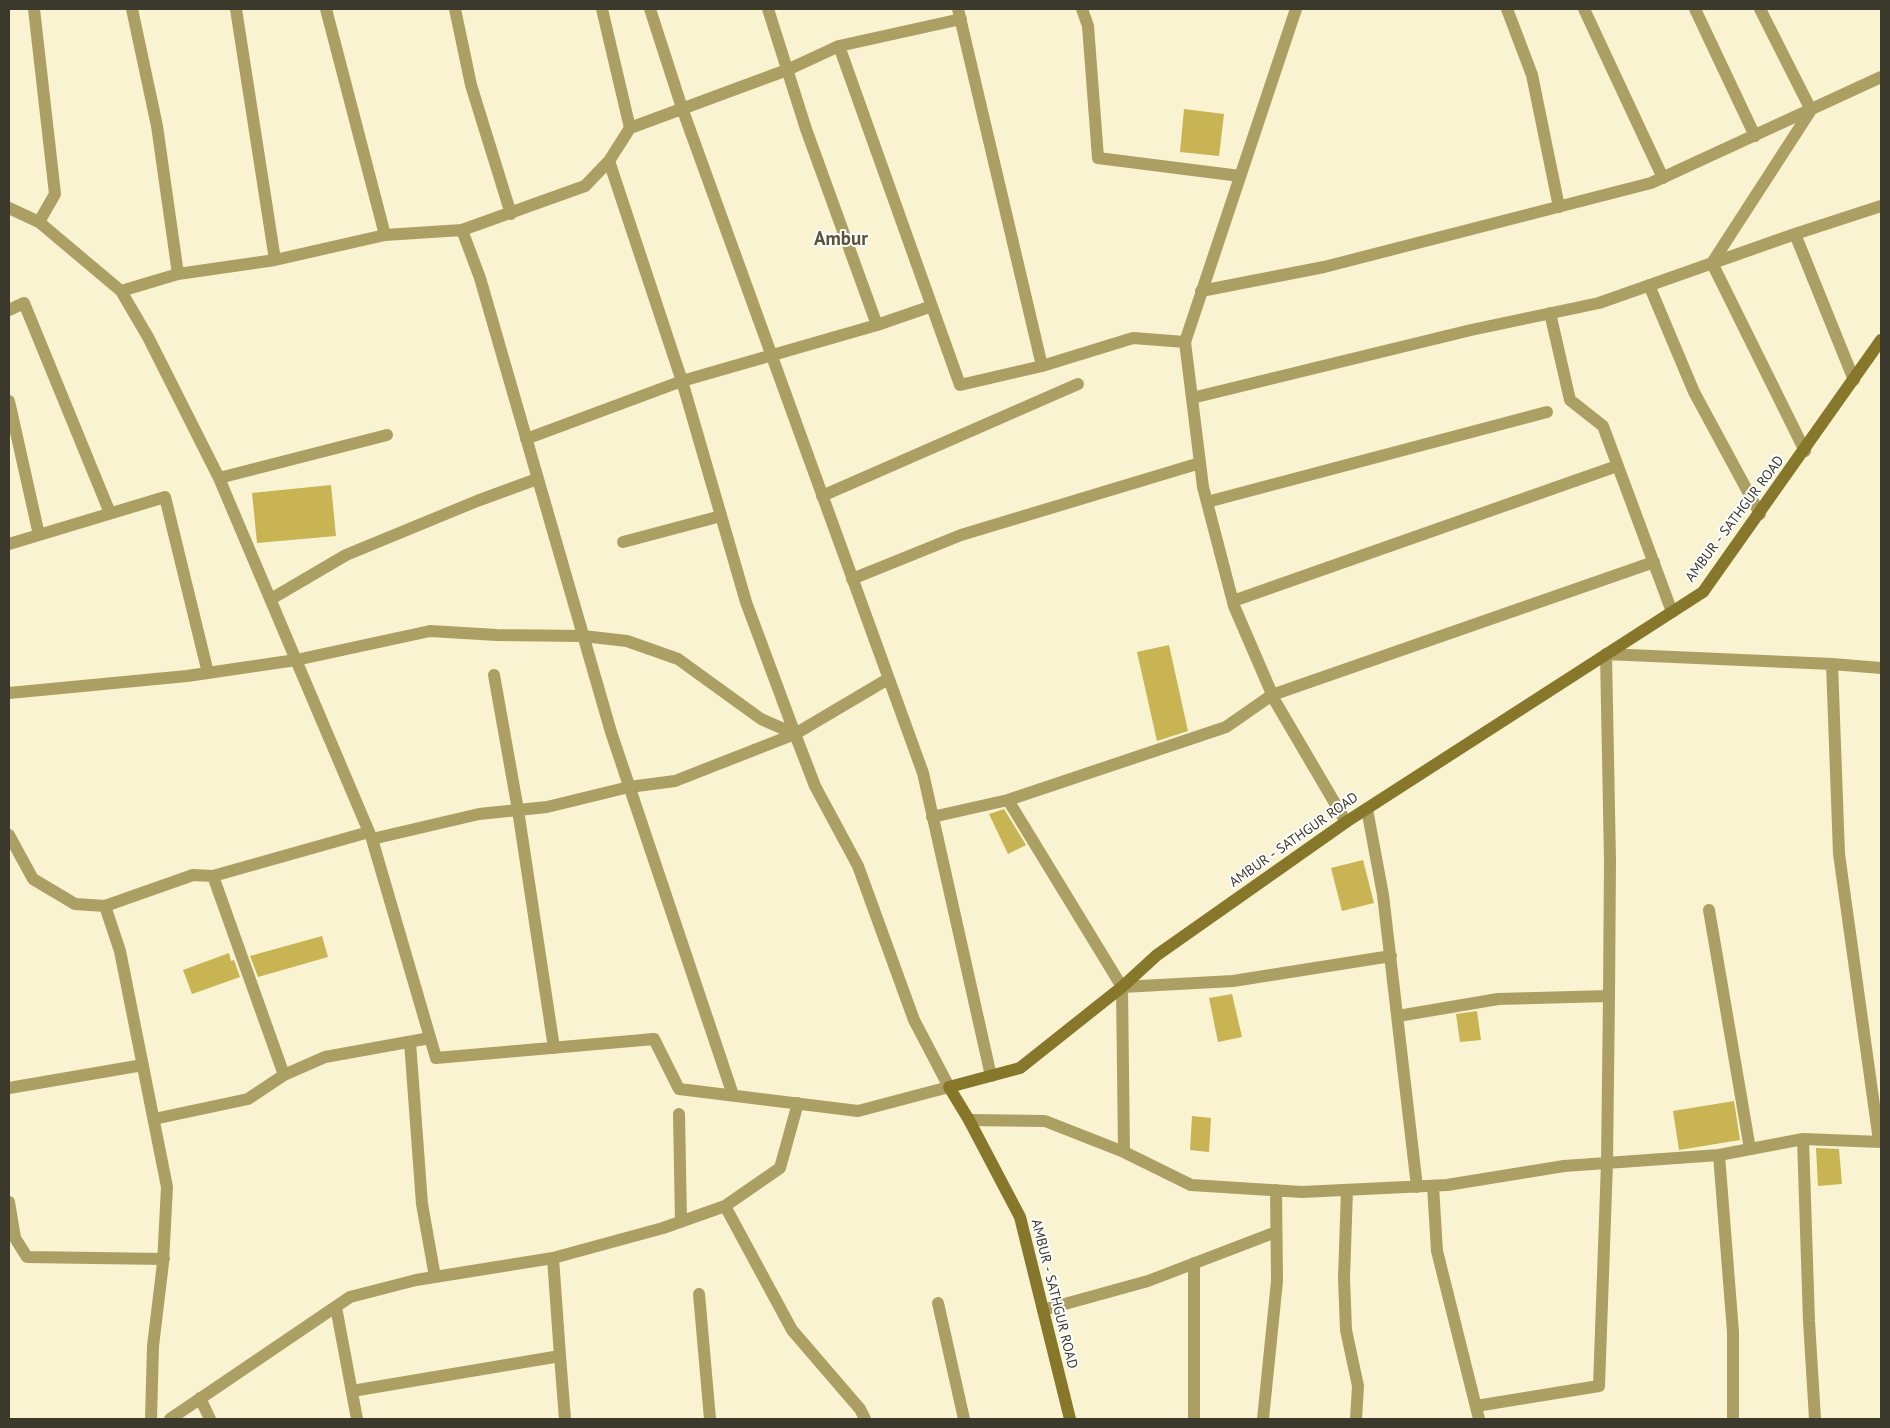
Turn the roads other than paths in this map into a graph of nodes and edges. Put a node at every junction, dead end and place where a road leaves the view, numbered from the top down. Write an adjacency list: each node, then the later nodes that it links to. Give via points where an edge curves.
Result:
1 (34, 9): 30 (street, via 55,194)
2 (132, 9): 36 (street, via 157,126)
3 (236, 9): 34 (street)
4 (326, 9): 33 (street)
5 (455, 9): 29 (street, via 471,85)
6 (602, 9): 21 (street)
7 (650, 9): 19 (street)
8 (768, 9): 17 (street)
9 (1082, 9): 24 (street, via 1088,26 1098,158)
10 (1296, 9): 24 (street)
11 (1507, 9): 27 (street, via 1532,75)
12 (1584, 9): 25 (street)
13 (1695, 9): 22 (street)
14 (1760, 9): 20 (street)
15 (959, 14): 16 (street); 47 (street)
16 (839, 46): 17 (street); 40 (street)
17 (787, 70): 19 (street); 43 (street)
18 (1881, 77): 20 (street)
19 (682, 108): 21 (street); 46 (street)
20 (1811, 110): 22 (street); 35 (street)
21 (630, 128): 23 (street)
22 (1755, 136): 25 (street)
23 (609, 161): 29 (street, via 585,186); 49 (street)
24 (1240, 176): 39 (street)
25 (1663, 178): 27 (street)
26 (1881, 206): 32 (street)
27 (1559, 207): 39 (street, via 1324,268)
28 (9, 208): 30 (street)
29 (511, 214): 31 (street)
30 (38, 222): 38 (street)
31 (462, 230): 33 (street); 55 (street, via 480,278)
32 (1795, 234): 35 (street); 48 (street)
33 (385, 235): 34 (street)
34 (275, 260): 36 (street)
35 (1712, 263): 37 (street); 56 (street)
36 (178, 274): 38 (street)
37 (1649, 285): 42 (street, via 1599,303); 64 (street, via 1694,392)
38 (122, 291): 59 (street)
39 (1201, 292): 45 (street)
40 (932, 306): 43 (street); 47 (street, via 960,385)
41 (9, 310): 63 (street, via 24,304)
42 (1550, 313): 51 (street); 58 (street, via 1570,400 1603,426)
43 (877, 325): 46 (street)
44 (1881, 340): 48 (main road, AMBUR - SATHGUR ROAD)
45 (1185, 342): 47 (street, via 1133,338); 51 (street)
46 (770, 354): 49 (street); 61 (street)
47 (1042, 366)
48 (1854, 380): 56 (main road, AMBUR - SATHGUR ROAD)
49 (682, 382): 55 (street); 65 (street)
50 (1078, 384): 61 (street)
51 (1192, 398): 57 (street)
52 (9, 401): 66 (street)
53 (1547, 412): 62 (street)
54 (387, 435): 59 (street)
55 (526, 440): 60 (street)
56 (1805, 451): 64 (main road, AMBUR - SATHGUR ROAD)
57 (1200, 463): 62 (street); 70 (street, via 961,535)
58 (1617, 466): 69 (street); 72 (street)
59 (219, 478): 71 (street)
60 (537, 479): 71 (street, via 346,555); 74 (street)
61 (822, 496): 70 (street)
62 (1207, 502): 72 (street)
63 (110, 513): 66 (street); 79 (street, via 165,497)
64 (1760, 514): 73 (main road, AMBUR - SATHGUR ROAD, via 1703,592)
65 (721, 516): 67 (street); 84 (street, via 746,602)
66 (39, 534): 68 (street)
67 (623, 542)
68 (9, 544)
69 (1654, 562): 73 (street); 83 (street)
70 (852, 580): 81 (street)
71 (271, 600): 76 (street)
72 (1232, 602): 83 (street)
73 (1672, 612): 75 (main road, AMBUR - SATHGUR ROAD)
74 (583, 636): 76 (street, via 430,631); 84 (street, via 627,642 678,659 761,718); 85 (street)
75 (1606, 654): 77 (street); 87 (main road, AMBUR - SATHGUR ROAD); 98 (street)
76 (296, 660): 79 (street); 91 (street)
77 (1832, 664): 78 (street); 114 (street, via 1839,854)
78 (1881, 668)
79 (208, 673): 82 (street)
80 (494, 675): 88 (street)
81 (888, 679): 84 (street); 89 (street, via 922,772)
82 (9, 693)
83 (1272, 695): 86 (street, via 1226,727); 90 (street)
84 (795, 734): 85 (street, via 675,781); 107 (street, via 814,786 858,866 914,1020)
85 (630, 787): 88 (street, via 547,807); 108 (street)
86 (1008, 800): 89 (street); 97 (street)
87 (1366, 809): 90 (main road, AMBUR - SATHGUR ROAD); 96 (street, via 1383,895)
88 (518, 810): 91 (street, via 479,814); 102 (street)
89 (932, 817): 105 (street)
90 (1346, 822): 97 (main road, AMBUR - SATHGUR ROAD, via 1157,955)
91 (371, 836): 93 (street); 100 (street)
92 (9, 838): 94 (street, via 33,879 75,904)
93 (213, 876): 94 (street, via 193,875); 104 (street)
94 (105, 906): 103 (street, via 120,951)
95 (1709, 910): 115 (street)
96 (1390, 956): 97 (street, via 1233,981); 99 (street)
97 (1122, 987): 105 (main road, AMBUR - SATHGUR ROAD, via 1020,1068); 116 (street)
98 (1609, 996): 99 (street, via 1498,999); 118 (street)
99 (1398, 1016): 119 (street)
100 (430, 1038): 101 (street); 102 (street, via 436,1058)
101 (410, 1042): 104 (street, via 325,1057); 130 (street, via 422,1204)
102 (554, 1048): 108 (street, via 654,1039 679,1089)
103 (143, 1065): 106 (street); 111 (street)
104 (284, 1075): 111 (street, via 248,1099)
105 (991, 1076): 107 (main road, AMBUR - SATHGUR ROAD)
106 (9, 1088)
107 (949, 1088): 109 (street, via 858,1111); 112 (main road, AMBUR - SATHGUR ROAD)
108 (733, 1096): 109 (street)
109 (798, 1103): 124 (street, via 780,1168)
110 (680, 1114): 125 (street)
111 (154, 1119): 128 (street, via 166,1187)
112 (969, 1120): 116 (street, via 1045,1121); 134 (main road, AMBUR - SATHGUR ROAD, via 1020,1217)
113 (1803, 1139): 114 (street); 115 (street); 153 (street)
114 (1880, 1141)
115 (1750, 1149): 117 (street)
116 (1124, 1152): 121 (street, via 1191,1185)
117 (1719, 1155): 118 (street); 152 (street, via 1733,1332)
118 (1607, 1163): 120 (street, via 1564,1166); 138 (street, via 1599,1386)
119 (1417, 1186): 120 (street); 122 (street)
120 (1433, 1186): 138 (street, via 1437,1251)
121 (1276, 1190): 122 (street); 126 (street)
122 (1347, 1190): 150 (street, via 1346,1330 1358,1386)
123 (9, 1202): 128 (street, via 16,1238 27,1257)
124 (725, 1206): 125 (street); 145 (street, via 792,1330)
125 (681, 1221): 127 (street)
126 (1276, 1232): 129 (street); 149 (street, via 1277,1281)
127 (553, 1258): 130 (street); 135 (street)
128 (164, 1259): 139 (street, via 154,1346)
129 (1194, 1263): 134 (street, via 1148,1282); 148 (street)
130 (435, 1276): 133 (street, via 350,1297)
131 (699, 1294): 144 (street)
132 (938, 1303): 146 (street)
133 (336, 1307): 136 (street); 137 (street)
134 (1043, 1310): 147 (main road, AMBUR - SATHGUR ROAD)
135 (560, 1356): 136 (street); 143 (street)
136 (352, 1391): 142 (street)
137 (200, 1398): 140 (street); 141 (street)
138 (1476, 1406): 151 (street)
139 (151, 1419)
140 (170, 1419)
141 (210, 1419)
142 (357, 1419)
143 (565, 1419)
144 (710, 1419)
145 (865, 1419)
146 (964, 1419)
147 (1070, 1419)
148 (1194, 1419)
149 (1263, 1419)
150 (1356, 1419)
151 (1479, 1419)
152 (1733, 1419)
153 (1815, 1419)

